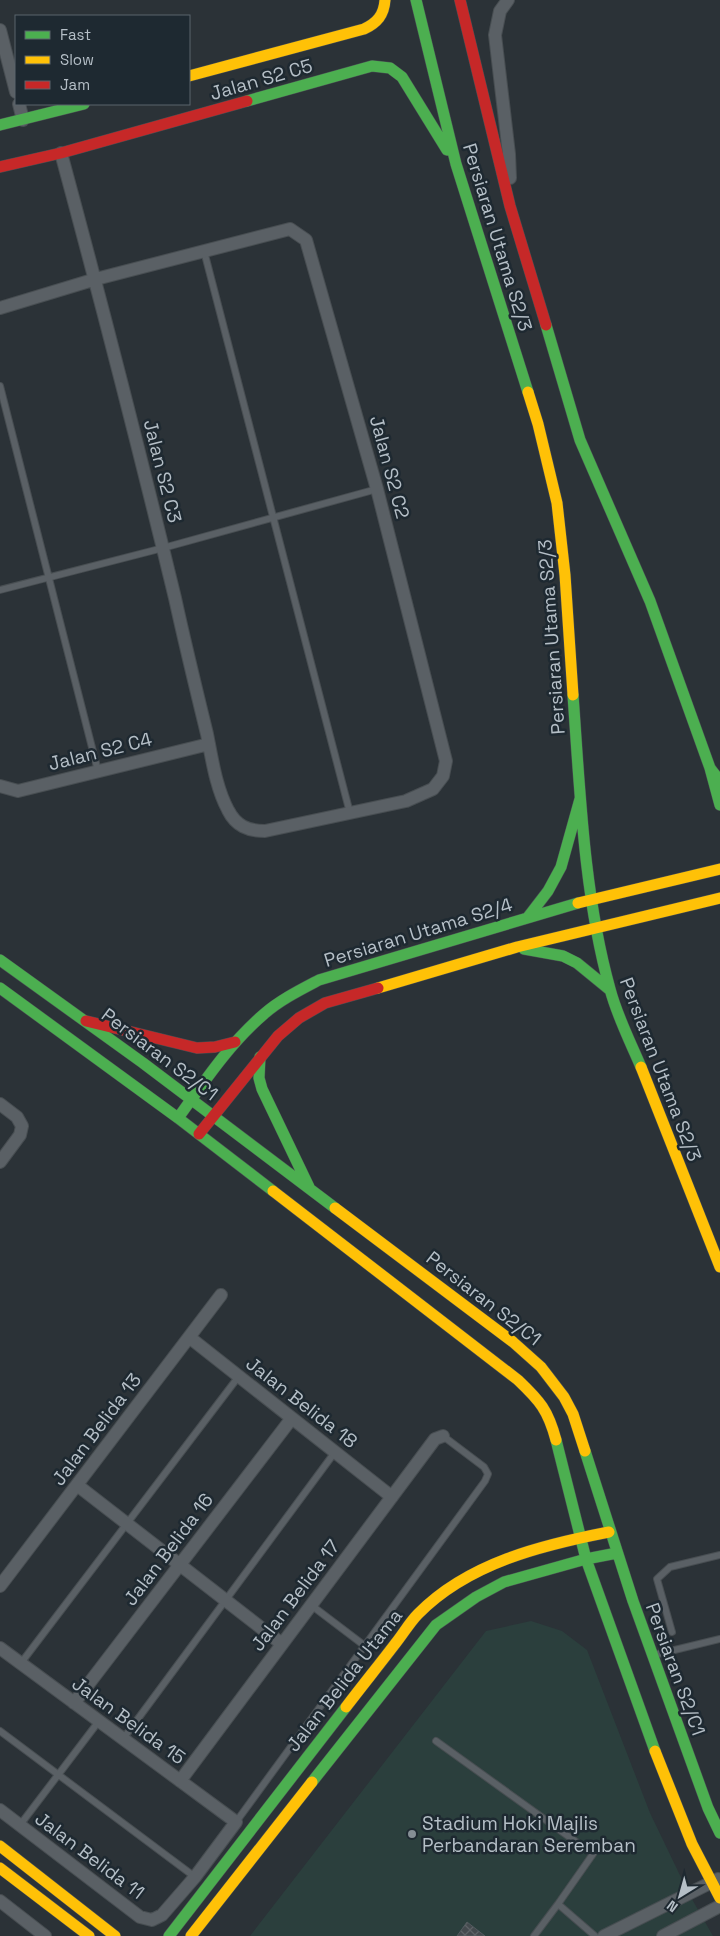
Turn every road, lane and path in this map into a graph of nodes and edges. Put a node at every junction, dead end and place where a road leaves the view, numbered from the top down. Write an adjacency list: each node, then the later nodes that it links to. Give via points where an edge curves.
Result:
1 (385, 0): 6 (main road, Jalan S2 C5, via 383,16 364,29)
2 (416, 0): 13 (main road, Persiaran Utama S2/3)
3 (460, 0): 15 (main road, Persiaran Utama S2/3)
4 (508, 0): 15 (street, via 500,11 495,35 509,154)
5 (0, 30): 7 (street)
6 (190, 76)
7 (15, 88)
8 (19, 105): 10 (street)
9 (80, 105): 10 (main road)
10 (23, 120): 11 (main road)
11 (0, 125)
12 (61, 153): 13 (main road, Jalan S2 C5, via 372,66 390,68 402,77); 14 (main road, Jalan S2 C5); 17 (street, Jalan S2 C3)
13 (456, 164): 30 (main road, Persiaran Utama S2/3, via 538,424 557,503)
14 (0, 167)
15 (510, 206): 26 (main road, Persiaran Utama S2/3, via 580,440 650,601)
16 (204, 250): 17 (street, Jalan S2 C2); 20 (street, Jalan S2 C2, via 290,229 306,240); 21 (lane)
17 (96, 279): 18 (street, Jalan S2 C2); 22 (street, Jalan S2 C3)
18 (0, 308)
19 (0, 386): 23 (lane)
20 (378, 489): 21 (lane); 33 (street, Jalan S2 C2, via 446,761 443,776 432,789 406,802)
21 (274, 516): 22 (lane); 33 (lane)
22 (163, 548): 23 (lane); 25 (street, Jalan S2 C3)
23 (49, 578): 24 (lane); 27 (lane)
24 (0, 590)
25 (209, 744): 27 (street, Jalan S2 C4); 31 (street, Jalan S2 C3)
26 (710, 768): 28 (main road); 32 (main road, Persiaran Utama S2/3)
27 (98, 771): 29 (street, Jalan S2 C4, via 18,790)
28 (720, 781)
29 (0, 786)
30 (580, 799): 36 (main road, Persiaran Utama S2/3); 37 (main road, via 561,867)
31 (223, 800): 33 (street, Jalan S2 C2, via 237,823 250,831 265,831)
32 (720, 804)
33 (350, 813)
34 (720, 869): 36 (main road, Persiaran Utama S2/4)
35 (720, 898): 38 (main road)
36 (591, 900): 37 (main road, Persiaran Utama S2/4); 38 (main road, Persiaran Utama S2/3)
37 (528, 917): 44 (main road, Persiaran Utama S2/4, via 319,980 296,991 263,1015)
38 (596, 927): 39 (main road); 42 (main road, Persiaran Utama S2/3)
39 (517, 948): 42 (main road, via 563,956 577,963); 45 (main road, via 325,1003 299,1018)
40 (0, 960): 43 (main road, Persiaran S2/C1)
41 (0, 988): 49 (main road)
42 (610, 990): 53 (main road, Persiaran Utama S2/3)
43 (86, 1021): 44 (main road, via 197,1048); 46 (main road, Persiaran S2/C1)
44 (236, 1042): 46 (main road, Persiaran Utama S2/4)
45 (260, 1057): 48 (main road); 52 (main road, via 262,1089)
46 (192, 1099): 48 (main road, Persiaran S2/C1); 49 (main road, Persiaran Utama S2/4)
47 (0, 1104): 51 (street, via 17,1117 22,1126 20,1135)
48 (213, 1115): 50 (main road); 52 (main road, Persiaran S2/C1)
49 (178, 1118): 50 (main road)
50 (199, 1134): 64 (main road, via 537,1398 554,1430)
51 (0, 1162)
52 (309, 1187): 63 (main road, Persiaran S2/C1, via 501,1332 546,1371 573,1414)
53 (720, 1267)
54 (222, 1295): 55 (street, Jalan Belida 13)
55 (189, 1337): 56 (street, Jalan Belida 18); 60 (street, Jalan Belida 13)
56 (239, 1376): 57 (street, Jalan Belida 18); 62 (lane)
57 (292, 1418): 59 (street, Jalan Belida 18); 68 (street, Jalan Belida 16)
58 (443, 1436): 61 (street, Jalan Belida 17, via 435,1439); 75 (lane, via 484,1467 488,1474)
59 (335, 1452): 61 (street, Jalan Belida 18); 70 (lane)
60 (77, 1485): 62 (street); 69 (street, Jalan Belida 13)
61 (392, 1497): 71 (street, Jalan Belida 17)
62 (127, 1523): 68 (street); 78 (lane)
63 (610, 1532): 64 (main road, Jalan Belida Utama); 65 (main road, Persiaran S2/C1)
64 (581, 1537): 67 (main road); 102 (main road, Jalan Belida Utama, via 497,1562 463,1580 418,1614)
65 (617, 1553): 67 (main road, Jalan Belida Utama); 77 (main road, Persiaran S2/C1)
66 (720, 1555): 72 (lane, via 670,1567 657,1579)
67 (586, 1559): 93 (main road, via 673,1799 692,1844); 103 (main road, Jalan Belida Utama, via 504,1582 436,1625)
68 (180, 1564): 70 (street); 79 (street, Jalan Belida 16)
69 (0, 1586)
70 (226, 1600): 74 (street); 82 (lane)
71 (311, 1605): 74 (street, Jalan Belida 17); 75 (lane)
72 (672, 1632)
73 (720, 1639): 77 (lane)
74 (282, 1644): 85 (street, Jalan Belida 17)
75 (365, 1646): 87 (lane)
76 (0, 1648): 78 (street, Jalan Belida 15)
77 (653, 1656): 89 (main road, Persiaran S2/C1)
78 (21, 1663): 79 (street, Jalan Belida 15)
79 (74, 1703): 80 (street, Jalan Belida 15)
80 (98, 1721): 82 (street, Jalan Belida 15); 84 (lane)
81 (0, 1730): 84 (lane)
82 (123, 1739): 85 (street, Jalan Belida 15)
83 (436, 1741): 96 (lane, via 593,1854)
84 (58, 1774): 88 (lane); 92 (lane)
85 (180, 1781): 87 (street, Jalan Belida 15)
86 (0, 1810): 88 (street, Jalan Belida 11)
87 (236, 1822): 92 (street, Jalan Belida 11)
88 (20, 1825): 92 (street, Jalan Belida 11, via 140,1917 152,1920 162,1915)
89 (720, 1833)
90 (0, 1846): 101 (main road)
91 (0, 1868): 100 (main road)
92 (194, 1877)
93 (716, 1880): 94 (main road); 98 (street)
94 (720, 1898)
95 (0, 1901): 99 (street)
96 (558, 1904): 104 (lane); 105 (lane)
97 (720, 1906): 107 (street)
98 (621, 1932): 106 (street)
99 (45, 1936)
100 (89, 1936)
101 (115, 1936)
102 (169, 1936)
103 (191, 1936)
104 (534, 1936)
105 (595, 1936)
106 (604, 1936)
107 (663, 1936)

